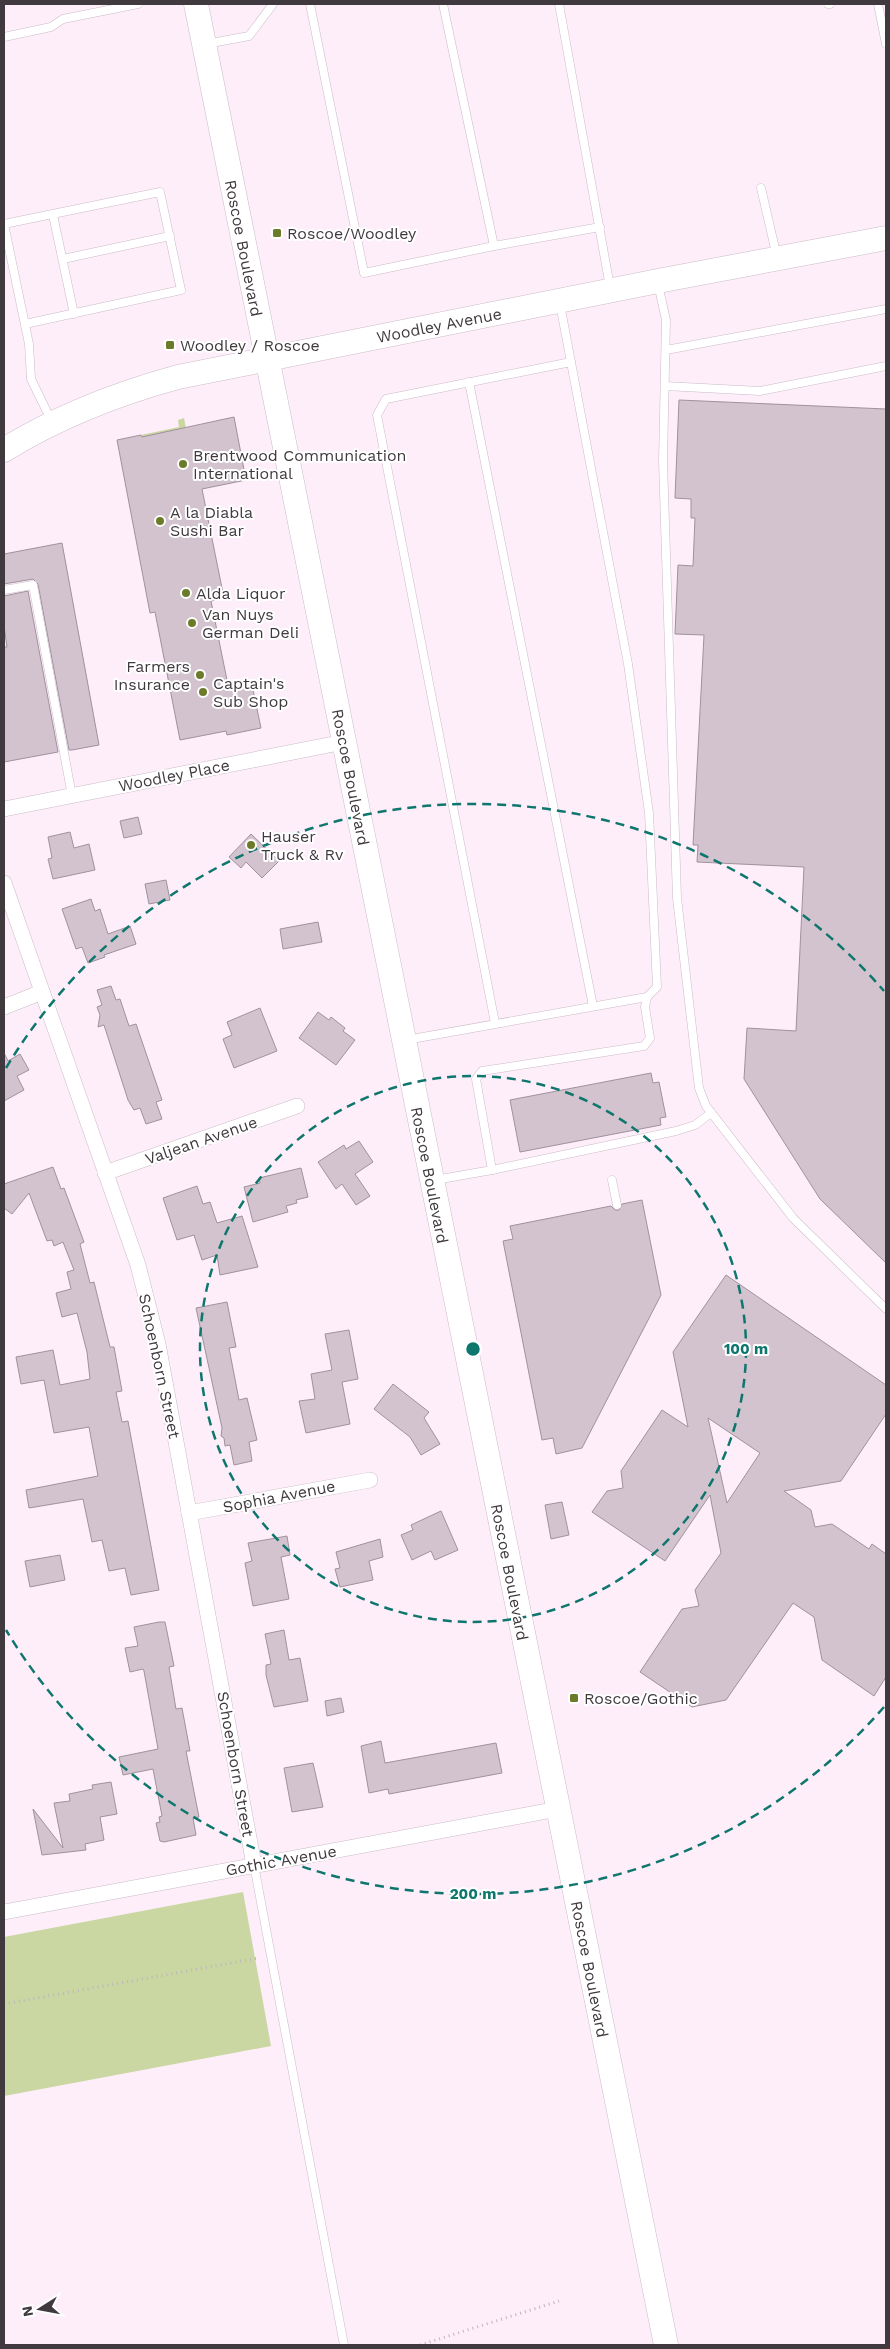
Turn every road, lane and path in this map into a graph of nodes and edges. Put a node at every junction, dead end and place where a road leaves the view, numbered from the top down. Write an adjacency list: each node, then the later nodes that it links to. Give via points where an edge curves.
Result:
1 (138, 4): 8 (lane, via 62,19 50,27)
2 (196, 4): 9 (main road, Roscoe Boulevard)
3 (274, 4): 9 (lane, via 250,36)
4 (310, 4): 17 (lane, via 364,273)
5 (442, 4): 17 (lane)
6 (559, 4): 14 (lane)
7 (878, 4): 10 (lane)
8 (4, 37)
9 (204, 44): 27 (main road, Roscoe Boulevard)
10 (886, 44)
11 (761, 188): 18 (lane)
12 (53, 214): 13 (lane); 15 (lane, via 160,192); 19 (lane)
13 (4, 224): 25 (lane)
14 (600, 227): 17 (lane); 21 (lane)
15 (170, 236): 19 (lane); 24 (lane, via 181,290)
16 (886, 238): 18 (main road, Woodley Avenue)
17 (494, 246)
18 (777, 258): 20 (main road, Woodley Avenue)
19 (63, 259): 24 (lane)
20 (658, 281): 21 (main road, Woodley Avenue); 26 (lane, via 666,320)
21 (611, 291): 22 (main road, Woodley Avenue)
22 (559, 301): 27 (main road, Woodley Avenue); 28 (lane)
23 (886, 309): 26 (lane)
24 (74, 314): 25 (lane)
25 (25, 324): 32 (lane, via 31,379)
26 (666, 350): 31 (lane)
27 (266, 359): 32 (main road, Woodley Avenue, via 125,392); 35 (main road, Roscoe Boulevard)
28 (571, 362): 30 (lane); 40 (lane, via 628,664 649,813 657,987)
29 (886, 366): 31 (lane, via 760,391)
30 (469, 382): 42 (lane); 43 (lane, via 386,398 377,415)
31 (665, 386): 46 (lane, via 665,516 677,898 699,1088)
32 (52, 422): 33 (main road, Woodley Avenue)
33 (4, 450)
34 (4, 590): 36 (lane, via 33,585)
35 (344, 742): 36 (street, Woodley Place); 44 (main road, Roscoe Boulevard)
36 (72, 796): 37 (street, Woodley Place)
37 (4, 809)
38 (4, 883): 39 (street, Schoenborn Street)
39 (42, 992): 41 (street); 48 (street, Schoenborn Street)
40 (647, 997): 42 (lane); 47 (lane, via 645,1007 650,1038 644,1046 482,1071 476,1079)
41 (4, 1006)
42 (593, 1006): 43 (lane)
43 (496, 1023): 44 (lane)
44 (404, 1040): 50 (main road, Roscoe Boulevard)
45 (297, 1106): 48 (street, Valjean Avenue)
46 (711, 1113): 47 (lane, via 695,1125 676,1131); 52 (lane, via 793,1218)
47 (492, 1170): 50 (lane)
48 (105, 1174): 54 (street, Schoenborn Street, via 148,1301)
49 (612, 1180): 51 (lane)
50 (432, 1181): 55 (main road, Roscoe Boulevard)
51 (617, 1205)
52 (886, 1309)
53 (370, 1480): 54 (street, Sophia Avenue)
54 (189, 1513): 56 (street, Schoenborn Street)
55 (558, 1809): 56 (street, Gothic Avenue); 63 (main road, Roscoe Boulevard)
56 (254, 1865): 57 (street, Gothic Avenue); 58 (lane)
57 (4, 1912)
58 (271, 1955): 59 (path); 61 (lane)
59 (4, 2004)
60 (559, 2301): 62 (path)
61 (344, 2345)
62 (420, 2345)
63 (666, 2345)

